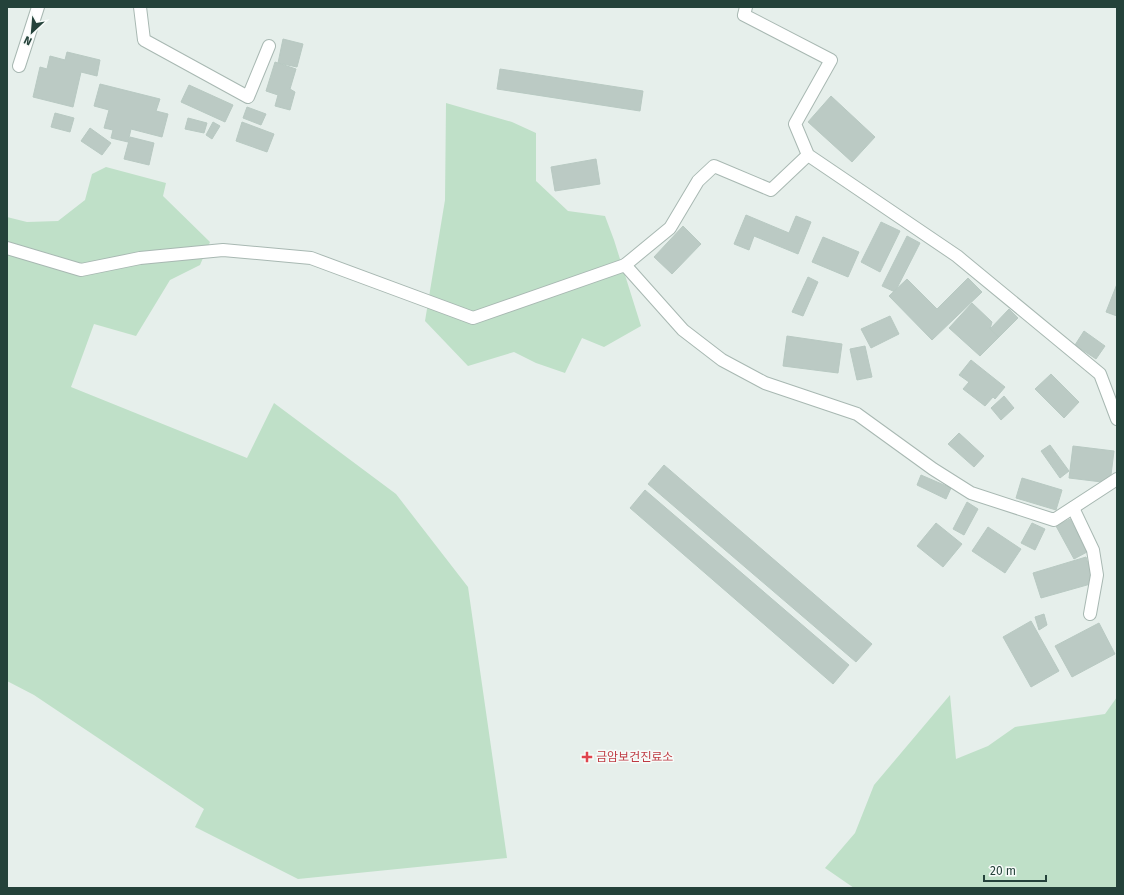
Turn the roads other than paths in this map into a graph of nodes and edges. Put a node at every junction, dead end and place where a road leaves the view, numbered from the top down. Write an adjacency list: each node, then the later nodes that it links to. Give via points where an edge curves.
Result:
1 (38, 7): 5 (street)
2 (140, 7): 4 (street, via 144,40 248,97)
3 (746, 7): 6 (street, via 744,15 830,60 795,124)
4 (269, 46)
5 (19, 66)
6 (808, 155): 8 (street, via 770,190 714,166 698,181 670,228); 9 (street, via 958,256 1100,374)
7 (7, 248): 8 (street, via 81,270 140,258 223,250 311,258 473,318)
8 (625, 265): 11 (street, via 683,330 722,360 766,383 857,414 971,493 1054,520)
9 (1117, 419)
10 (1117, 479): 11 (street)
11 (1073, 508): 12 (street, via 1093,550 1097,575)
12 (1090, 614)

